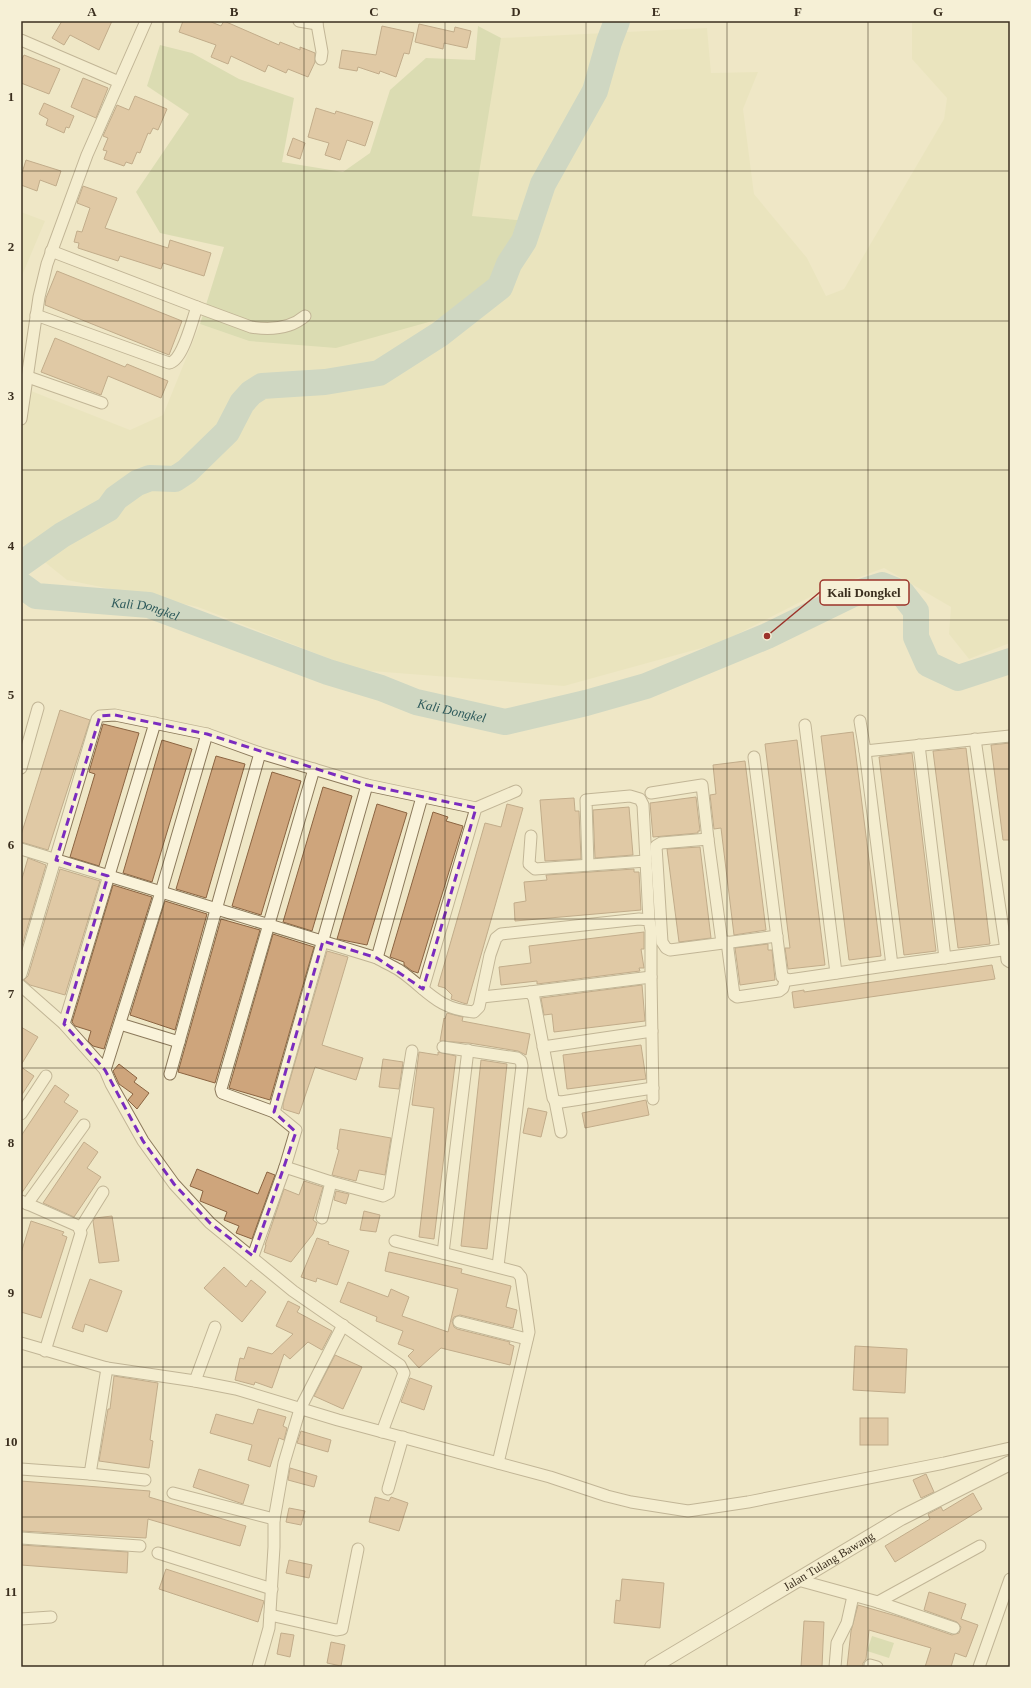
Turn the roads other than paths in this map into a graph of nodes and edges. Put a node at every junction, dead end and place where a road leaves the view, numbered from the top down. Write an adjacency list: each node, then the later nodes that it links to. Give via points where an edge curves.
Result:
1 (146, 21): 6 (street)
2 (298, 21): 3 (street)
3 (317, 22): 5 (street)
4 (21, 40): 6 (street)
5 (321, 59)
6 (119, 82): 7 (street, via 87,155)
7 (51, 251): 8 (street); 9 (street)
8 (197, 307): 9 (street, via 181,352 175,361 169,364); 10 (street, via 260,328 279,328)
9 (36, 315): 11 (street)
10 (305, 316)
11 (28, 377): 12 (street); 13 (street)
12 (102, 402)
13 (21, 419)
14 (38, 708): 25 (street)
15 (860, 721): 22 (street)
16 (155, 723): 18 (street); 35 (street, via 115,716 97,718); 38 (street)
17 (805, 725): 51 (street)
18 (207, 734): 23 (street); 39 (street)
19 (1010, 736): 20 (street)
20 (975, 739): 21 (street); 46 (street)
21 (919, 745): 22 (street); 48 (street)
22 (866, 751): 50 (street)
23 (260, 753): 26 (street); 40 (street)
24 (754, 757): 43 (street)
25 (21, 768)
26 (314, 769): 27 (street); 42 (street)
27 (367, 785): 30 (street); 44 (street)
28 (516, 791): 31 (street)
29 (651, 792): 33 (street, via 702,784)
30 (422, 797): 31 (street); 47 (street)
31 (476, 808): 56 (street)
32 (531, 836): 37 (street, via 528,864 535,870)
33 (708, 839): 45 (street); 45 (street, via 661,843 656,846 662,942 670,950)
34 (21, 849): 35 (street)
35 (56, 860): 38 (street); 52 (street)
36 (646, 861): 37 (street); 37 (street, via 643,805 640,799 630,796 586,800); 41 (street)
37 (588, 865)
38 (108, 876): 39 (street); 59 (street)
39 (161, 892): 40 (street); 60 (street)
40 (215, 909): 42 (street); 62 (street)
41 (649, 920): 53 (street); 58 (street, via 501,934 496,938 490,955)
42 (269, 925): 44 (street); 73 (street, via 221,1089 222,1093)
43 (777, 936): 45 (street); 54 (street, via 782,977)
44 (323, 941): 47 (street); 73 (street)
45 (725, 943): 54 (street, via 734,995 779,991 783,988)
46 (1008, 950): 48 (street); 49 (street, via 1007,960)
47 (377, 958): 56 (street, via 399,970)
48 (945, 958): 50 (street)
49 (1010, 962)
50 (892, 965): 51 (street)
51 (836, 973): 54 (street)
52 (21, 974)
53 (651, 977): 57 (street); 61 (street)
54 (785, 980)
55 (21, 986): 59 (street)
56 (423, 989): 58 (street, via 438,1002 464,1011 474,1012 479,1007)
57 (530, 992): 58 (street); 64 (street, via 534,998)
58 (482, 997)
59 (64, 1024): 67 (street)
60 (120, 1024): 62 (street); 67 (street)
61 (652, 1031): 64 (street); 70 (street)
62 (179, 1042): 68 (street)
63 (443, 1047): 65 (street)
64 (543, 1047): 72 (street)
65 (468, 1050): 84 (street); 86 (street, via 518,1058 522,1066)
66 (412, 1051): 78 (street, via 388,1193 383,1196)
67 (105, 1070): 85 (street, via 143,1141 174,1184 210,1223)
68 (170, 1074)
69 (46, 1076): 74 (street)
70 (653, 1088): 71 (street); 72 (street)
71 (653, 1099)
72 (555, 1101): 76 (street)
73 (274, 1112): 77 (street, via 296,1131)
74 (21, 1114)
75 (84, 1125): 80 (street)
76 (561, 1132)
77 (285, 1167): 78 (street); 85 (street)
78 (331, 1182): 81 (street)
79 (103, 1192): 82 (street)
80 (23, 1203): 82 (street)
81 (322, 1218)
82 (80, 1229): 92 (street, via 81,1233)
83 (395, 1241): 84 (street)
84 (443, 1253): 86 (street)
85 (253, 1256): 88 (street, via 293,1291)
86 (498, 1266): 90 (street, via 517,1272 521,1277 529,1332)
87 (459, 1322): 90 (street)
88 (343, 1325): 95 (street); 96 (street, via 400,1365 404,1373)
89 (215, 1327): 94 (street)
90 (527, 1339): 99 (street)
91 (21, 1343): 92 (street)
92 (45, 1351): 93 (street)
93 (107, 1368): 94 (street); 102 (street)
94 (195, 1381): 95 (street, via 236,1389)
95 (300, 1409): 96 (street); 106 (street, via 284,1463)
96 (382, 1432): 97 (street)
97 (403, 1437): 99 (street); 104 (street)
98 (1010, 1448): 99 (street, via 771,1498 688,1511 607,1496)
99 (498, 1463)
100 (1010, 1463): 113 (street, Jalan Tulang Bawang, via 901,1518)
101 (21, 1469): 102 (street)
102 (90, 1474): 103 (street)
103 (146, 1480)
104 (388, 1489)
105 (173, 1493): 106 (street)
106 (274, 1520): 114 (street)
107 (21, 1538): 108 (street)
108 (140, 1546)
109 (980, 1546): 116 (street)
110 (358, 1549): 117 (street, via 342,1629 336,1630)
111 (158, 1553): 114 (street)
112 (1010, 1579): 124 (street)
113 (798, 1580): 115 (street); 122 (street, Jalan Tulang Bawang)
114 (272, 1589): 117 (street)
115 (853, 1596): 116 (street); 123 (street, via 847,1623 837,1643)
116 (878, 1602): 120 (street)
117 (270, 1615): 121 (street)
118 (51, 1617): 119 (street)
119 (21, 1619)
120 (954, 1628)
121 (258, 1667)
122 (652, 1667)
123 (835, 1667)
124 (980, 1667)

